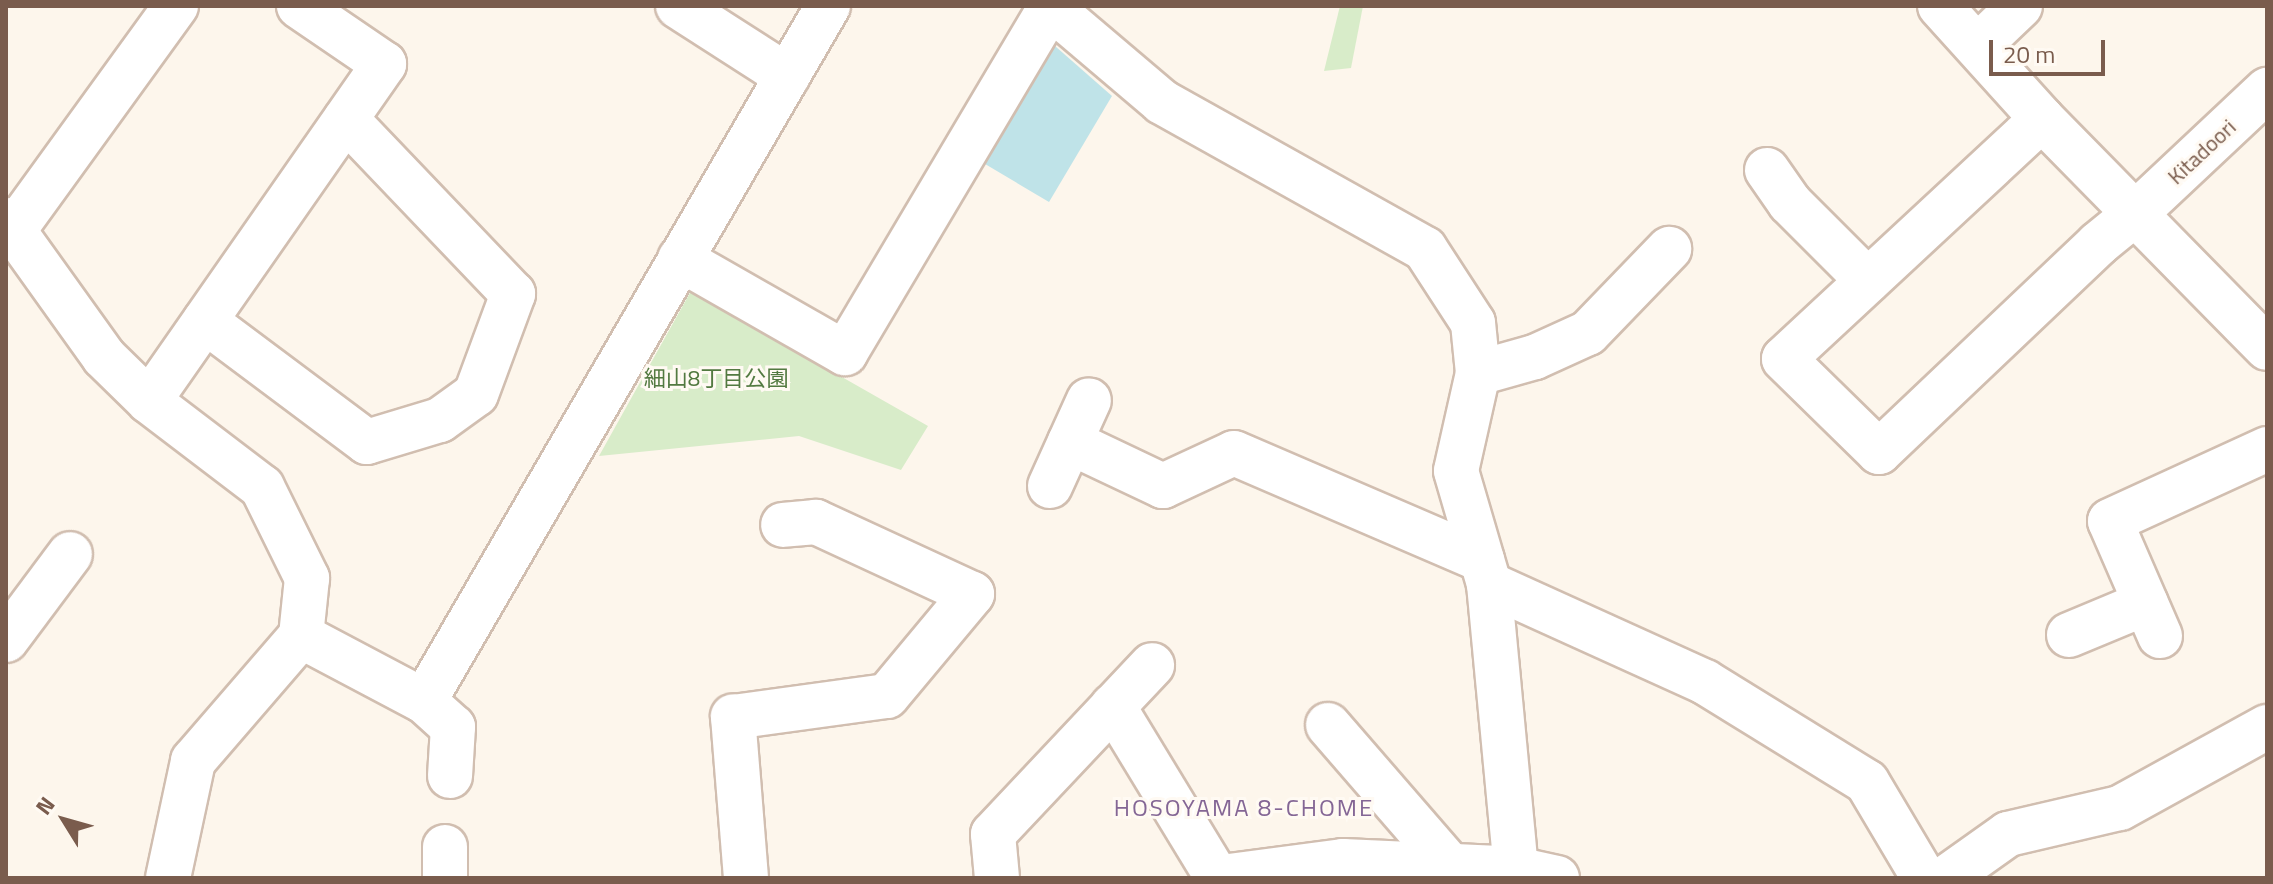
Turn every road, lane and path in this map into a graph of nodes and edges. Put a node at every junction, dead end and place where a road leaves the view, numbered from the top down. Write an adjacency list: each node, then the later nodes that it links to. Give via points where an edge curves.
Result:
1 (176, 6): 15 (street)
2 (299, 6): 11 (street, via 384,64)
3 (678, 6): 9 (street)
4 (828, 6): 9 (street)
5 (1940, 6): 8 (street)
6 (2020, 6): 8 (street)
7 (1050, 7): 17 (street, via 845,353); 21 (street, via 1162,102 1425,249 1473,323)
8 (1978, 46): 12 (street)
9 (787, 76): 17 (street)
10 (2267, 90): 14 (street, Kitadoori)
11 (346, 119): 19 (street); 19 (street, via 513,294 476,394 440,420 367,442)
12 (2042, 119): 14 (street); 18 (street)
13 (1767, 170): 18 (street, via 1790,203)
14 (2136, 213): 18 (street, Kitadoori, via 1879,452 1784,359); 20 (street)
15 (8, 229): 23 (street, via 104,357)
16 (1669, 249): 21 (street, via 1588,333 1535,357)
17 (680, 259): 34 (street)
18 (1868, 281)
19 (205, 321): 23 (street)
20 (2267, 348)
21 (1478, 373): 29 (street, via 1456,471)
22 (1089, 400): 24 (street)
23 (149, 401): 31 (street, via 262,487 307,578)
24 (1070, 442): 26 (street); 29 (street, via 1163,486 1234,453)
25 (2267, 449): 30 (street, via 2110,521 2153,620)
26 (1050, 486)
27 (783, 525): 42 (street, via 816,522 972,594 887,696 733,717)
28 (70, 554): 32 (street)
29 (1485, 572): 40 (street); 45 (street, via 1705,682 1867,782)
30 (2069, 635)
31 (301, 636): 34 (street); 41 (street, via 193,761)
32 (6, 640)
33 (1152, 665): 35 (street)
34 (424, 701): 38 (street, via 453,727)
35 (1113, 706): 43 (street, via 993,834); 44 (street)
36 (1328, 725): 39 (street)
37 (2267, 727): 46 (street, via 2120,808 2008,834)
38 (450, 776)
39 (1450, 866): 40 (street); 44 (street, via 1343,861)
40 (1536, 873)
41 (168, 878)
42 (746, 878)
43 (997, 878)
44 (1216, 878)
45 (1924, 878)
46 (1946, 878)

